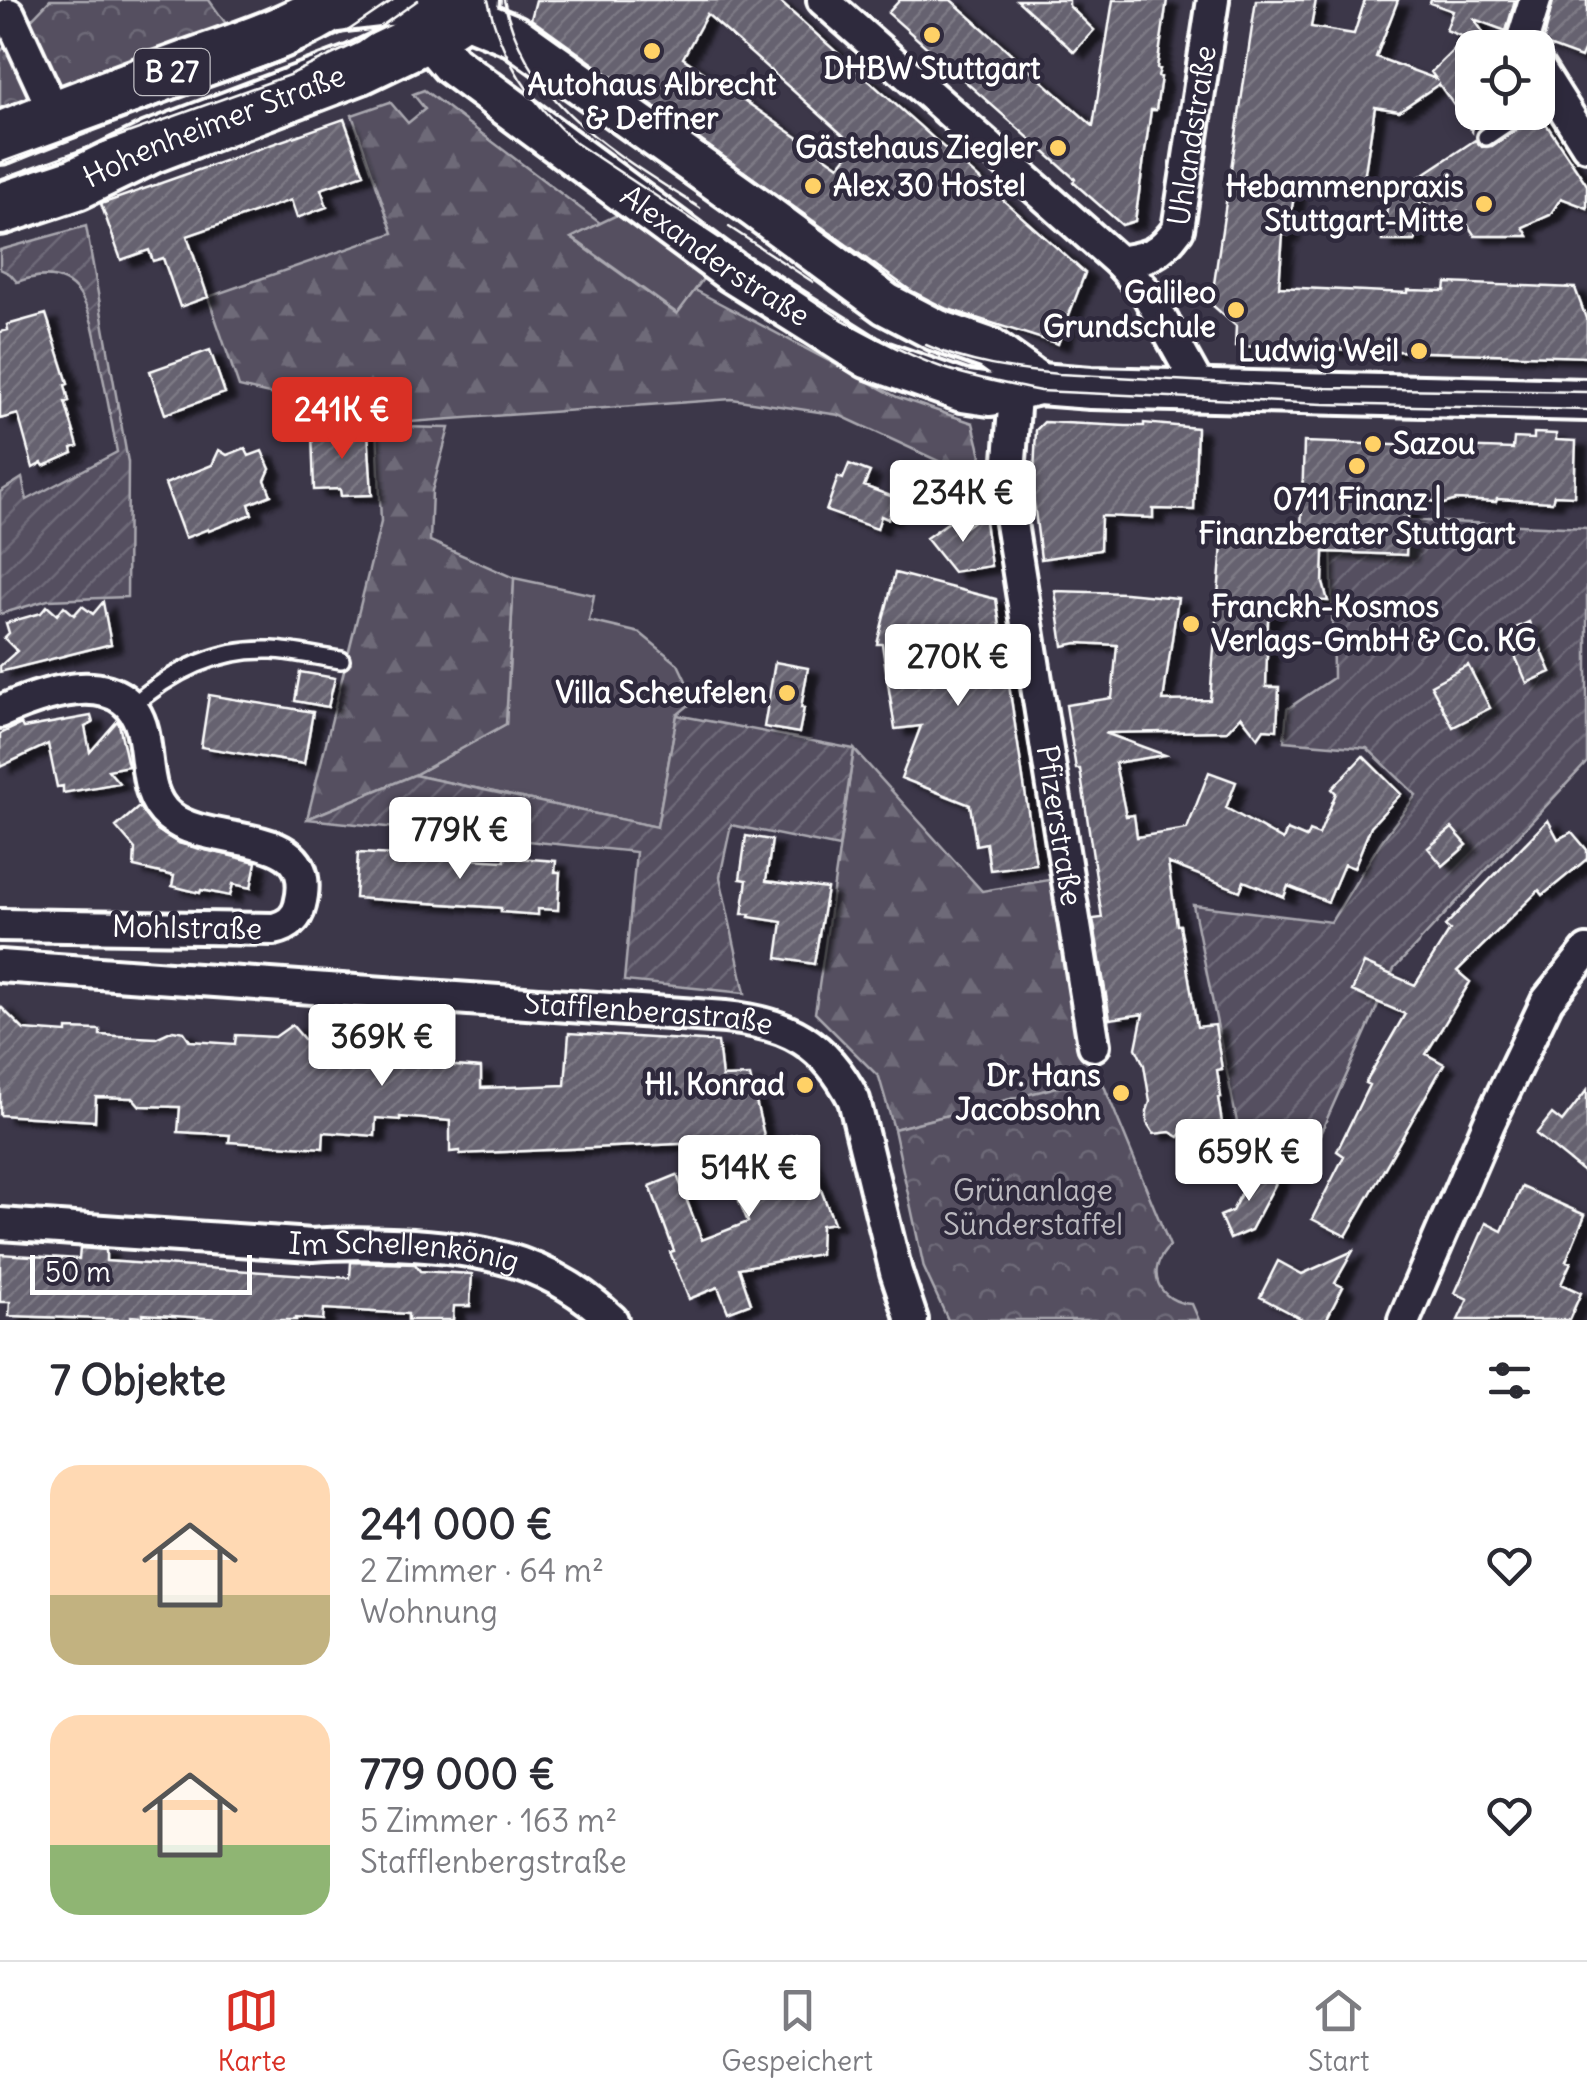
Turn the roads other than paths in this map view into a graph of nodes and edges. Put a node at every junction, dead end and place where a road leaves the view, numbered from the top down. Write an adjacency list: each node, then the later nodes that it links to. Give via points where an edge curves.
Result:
1 (508, 0): 9 (street)
2 (823, 0): 17 (street)
3 (1213, 0): 17 (street, Uhlandstraße, via 1178,228 1158,253)
4 (1535, 0): 8 (street)
5 (330, 7): 6 (street); 11 (main road, B 27)
6 (437, 11): 9 (street, Alexanderstraße); 16 (main road, Hohenheimer Straße / B 27, via 358,69); 18 (street, Alexanderstraße, via 451,64 717,261 869,358 990,395)
7 (10, 13): 11 (street)
8 (1526, 30)
9 (522, 41): 18 (street, Alexanderstraße, via 886,304 990,350)
10 (1555, 104): 15 (street)
11 (55, 114): 14 (main road, B 27)
12 (1496, 130): 13 (lane)
13 (1486, 137)
14 (0, 138)
15 (1587, 146)
16 (0, 209)
17 (1120, 262): 19 (street, via 1148,293)
18 (1024, 380): 19 (street, Alexanderstraße); 27 (street, Pfizerstraße, via 1010,440 1007,498)
19 (1203, 390): 20 (street, Alexanderstraße)
20 (1587, 400)
21 (341, 660): 22 (lane, via 274,650 218,656 166,679)
22 (131, 707): 23 (street, via 101,690 74,688); 24 (street, Mohlstraße, via 162,810 185,826 290,854 303,879 295,917 274,929)
23 (0, 712)
24 (0, 926)
25 (1587, 950): 31 (street, via 1547,1002)
26 (0, 966): 30 (street, Stafflenbergstraße, via 774,1025 820,1051 854,1100)
27 (1094, 1044)
28 (0, 1224): 29 (street, Im Schellenkönig, via 473,1250 548,1274)
29 (612, 1320)
30 (912, 1320)
31 (1404, 1320)

